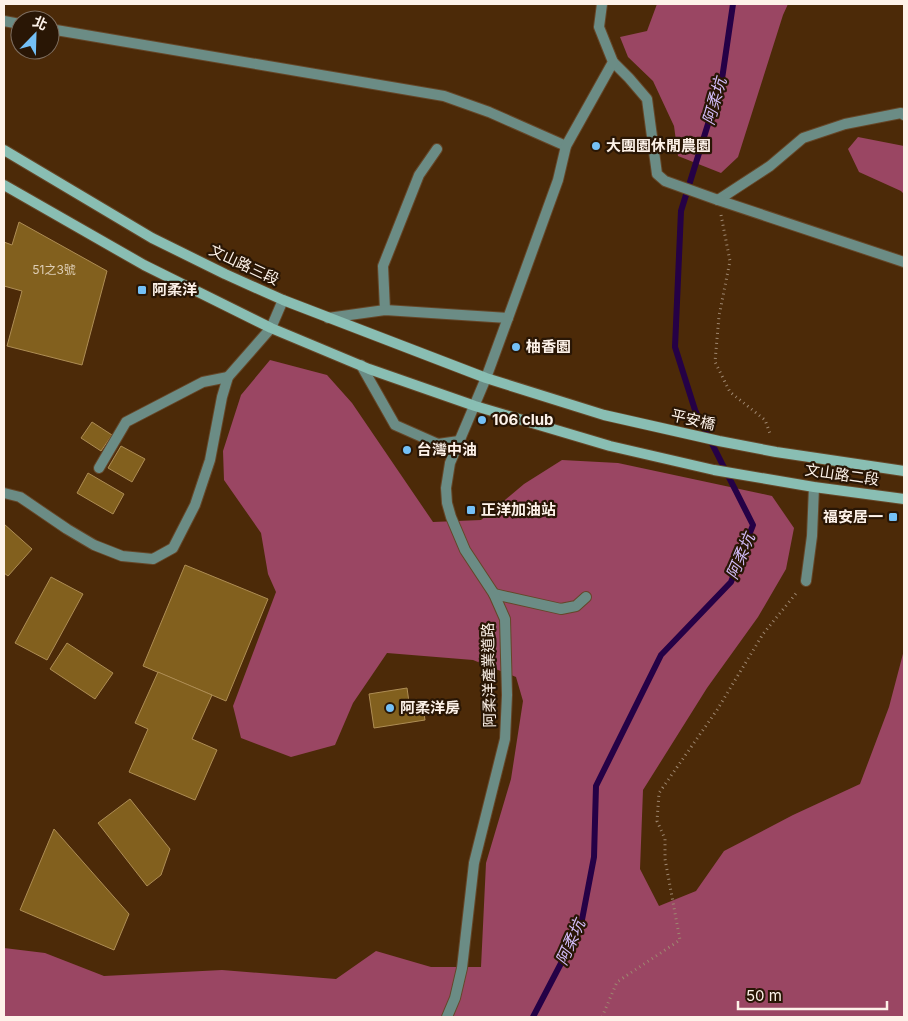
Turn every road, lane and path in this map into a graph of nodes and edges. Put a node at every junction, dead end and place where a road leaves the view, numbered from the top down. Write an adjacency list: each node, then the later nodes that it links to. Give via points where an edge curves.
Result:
1 (602, 4): 3 (street, via 599,27)
2 (60, 31): 5 (street, via 444,96)
3 (613, 62): 5 (street, 阿柔洋產業道路); 9 (street, via 647,99 657,174 664,180)
4 (904, 114): 9 (street, via 845,124 803,138 770,166)
5 (566, 146): 14 (street, 阿柔洋產業道路, via 558,180)
6 (437, 149): 12 (street, via 419,175 383,266)
7 (4, 150): 11 (main road, 文山路三段, via 152,238)
8 (4, 185): 15 (main road, via 144,265)
9 (718, 200): 10 (street); 21 (path, via 730,261 719,316 715,362 730,392 765,420)
10 (904, 262)
11 (283, 300): 13 (main road, 文山路三段); 15 (street)
12 (385, 310): 13 (street); 14 (street)
13 (327, 318): 18 (main road, 文山路三段)
14 (508, 318): 18 (street, 阿柔洋產業道路)
15 (271, 328): 16 (main road); 17 (street)
16 (360, 366): 19 (main road); 20 (street, via 394,425 438,444)
17 (228, 377): 22 (street, via 203,382 126,422); 25 (street, via 210,460 195,505 172,548 153,559 122,556 94,544 20,496)
18 (486, 378): 19 (street, 阿柔洋產業道路); 21 (main road, 平安橋, via 604,415)
19 (475, 406): 20 (street, 阿柔洋產業道路); 24 (main road, 文山路二段, via 610,446 714,470)
20 (460, 442): 28 (street, 阿柔洋產業道路, via 450,464 447,503 465,550)
21 (776, 452): 23 (main road, 文山路二段)
22 (99, 468)
23 (904, 471)
24 (814, 487): 26 (main road, 文山路二段); 27 (street)
25 (4, 493)
26 (904, 499)
27 (806, 581): 31 (path, via 763,634 717,710 659,793 657,821 665,839 664,859 680,940 617,982)
28 (494, 594): 29 (street, via 560,609 576,606); 30 (street, 阿柔洋產業道路, via 505,619 505,739 474,863 462,968)
29 (586, 597)
30 (447, 1017)
31 (602, 1017)

